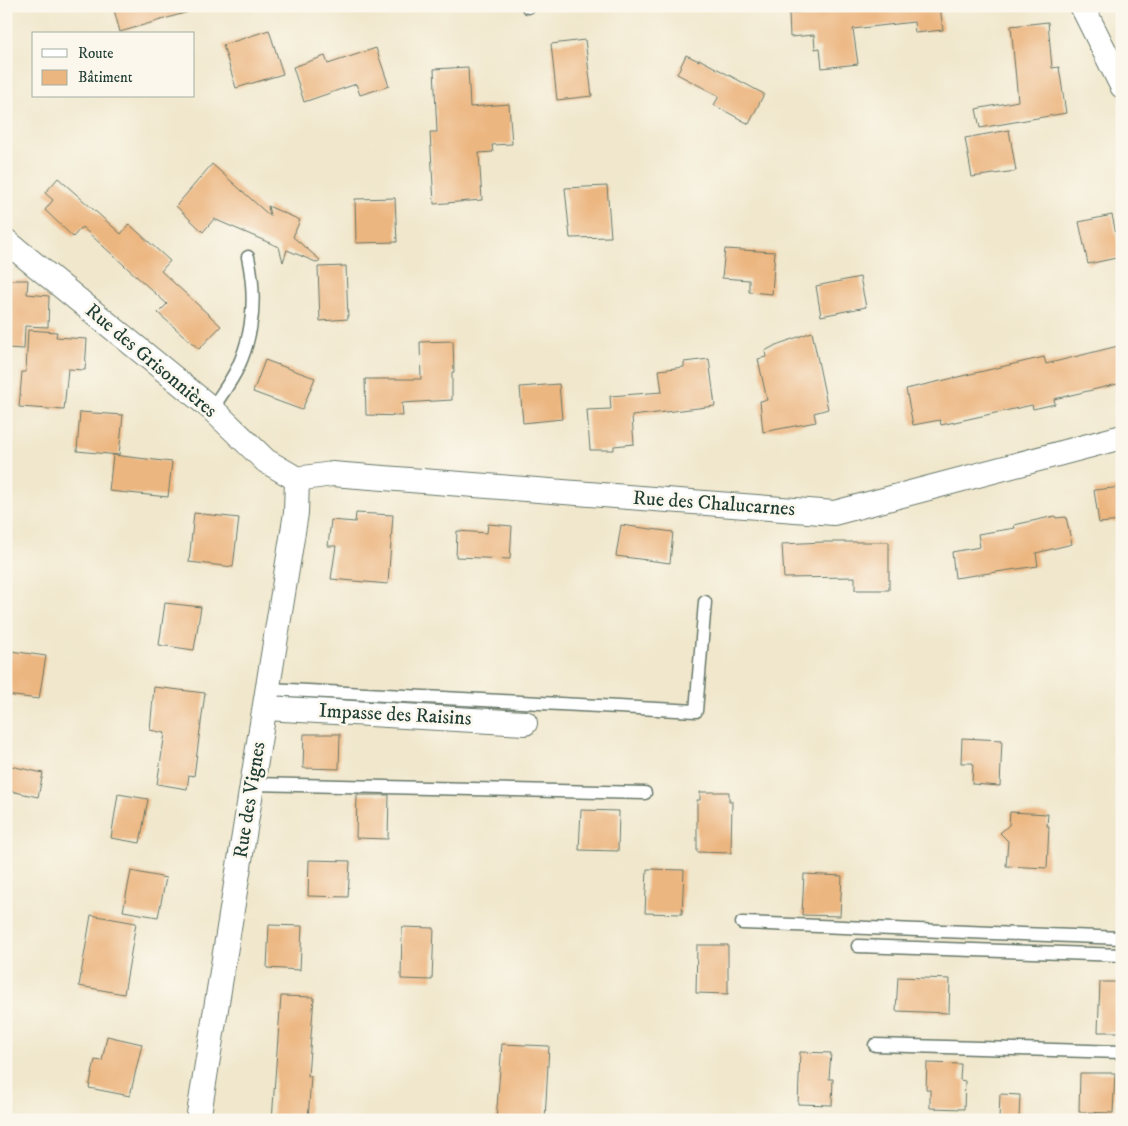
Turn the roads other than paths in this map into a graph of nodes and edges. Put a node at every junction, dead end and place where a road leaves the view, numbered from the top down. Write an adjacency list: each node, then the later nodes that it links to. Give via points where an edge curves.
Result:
1 (1082, 6): 2 (street)
2 (1122, 86)
3 (6, 240): 5 (street, Rue des Grisonnières)
4 (248, 257): 5 (lane, via 253,279 252,327 238,367)
5 (212, 410): 7 (street, Rue des Grisonnières, via 266,461)
6 (1122, 437): 7 (street, Rue des Chalucarnes, via 834,513 332,474)
7 (297, 480): 9 (street, Rue des Vignes, via 296,513)
8 (705, 602): 9 (lane, via 696,711)
9 (267, 699): 10 (street, Impasse des Raisins); 11 (street, Rue des Vignes)
10 (525, 723)
11 (253, 784): 12 (lane); 19 (street, Rue des Vignes)
12 (645, 793)
13 (742, 924): 14 (lane)
14 (1122, 938)
15 (858, 946): 16 (lane)
16 (1122, 954)
17 (875, 1045): 18 (lane)
18 (1122, 1052)
19 (198, 1120)

